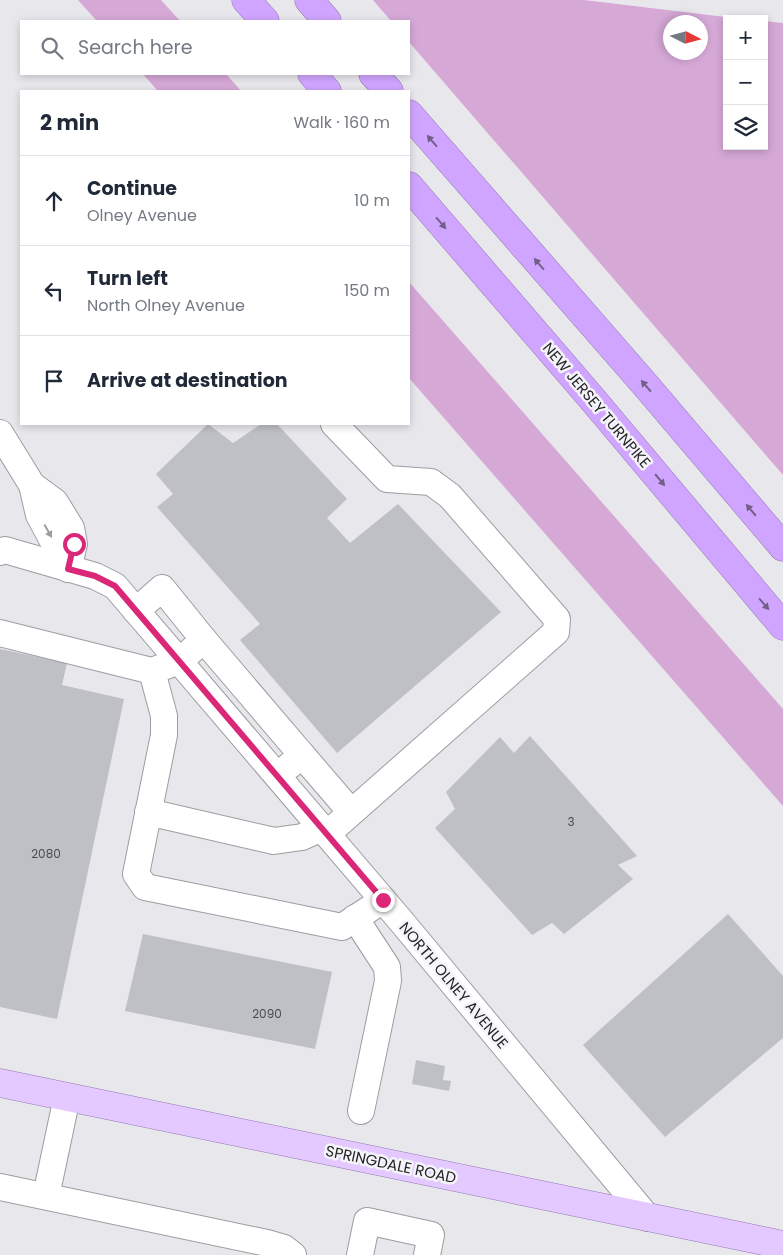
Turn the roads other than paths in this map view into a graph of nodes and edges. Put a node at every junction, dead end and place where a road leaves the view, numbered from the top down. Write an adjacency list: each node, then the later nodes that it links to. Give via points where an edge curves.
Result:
1 (246, 0): 3 (highway)
2 (309, 0): 4 (highway)
3 (264, 20)
4 (326, 20)
5 (313, 75): 7 (highway)
6 (374, 75): 8 (highway)
7 (326, 90)
8 (387, 90)
9 (410, 115): 13 (highway, one-way to 9)
10 (410, 187): 17 (highway, NEW JERSEY TURNPIKE, one-way to 17)
11 (335, 425): 25 (street, via 387,479 431,482 450,496 557,619 556,632)
12 (0, 433): 15 (street, via 32,485 39,515)
13 (783, 547)
14 (0, 552): 15 (street, NORTH OLNEY AVENUE, via 5,550)
15 (68, 569): 16 (street, NORTH OLNEY AVENUE, via 106,580)
16 (136, 611): 19 (street, via 162,588); 20 (street, NORTH OLNEY AVENUE)
17 (783, 626)
18 (0, 633): 21 (street)
19 (204, 640): 20 (street); 22 (street)
20 (179, 661): 21 (street); 23 (street, NORTH OLNEY AVENUE)
21 (152, 671): 24 (street, via 164,716 164,735)
22 (302, 755): 23 (street); 25 (street)
23 (277, 776): 26 (street, NORTH OLNEY AVENUE)
24 (148, 812): 26 (street, via 274,841); 28 (street, via 136,874 145,887 342,927)
25 (351, 812): 26 (street)
26 (324, 831): 27 (street, NORTH OLNEY AVENUE)
27 (383, 900): 28 (street); 34 (street, NORTH OLNEY AVENUE)
28 (355, 918): 31 (street, via 387,967 388,981)
29 (0, 1083): 30 (main road, SPRINGDALE ROAD)
30 (67, 1097): 33 (street); 34 (main road, SPRINGDALE ROAD)
31 (362, 1111)
32 (0, 1187): 33 (street)
33 (46, 1196): 36 (street, via 267,1242 284,1248)
34 (648, 1218): 35 (main road, SPRINGDALE ROAD)
35 (783, 1245)
36 (292, 1255)
37 (360, 1255): 38 (street, via 367,1221 431,1235)
38 (427, 1255)

